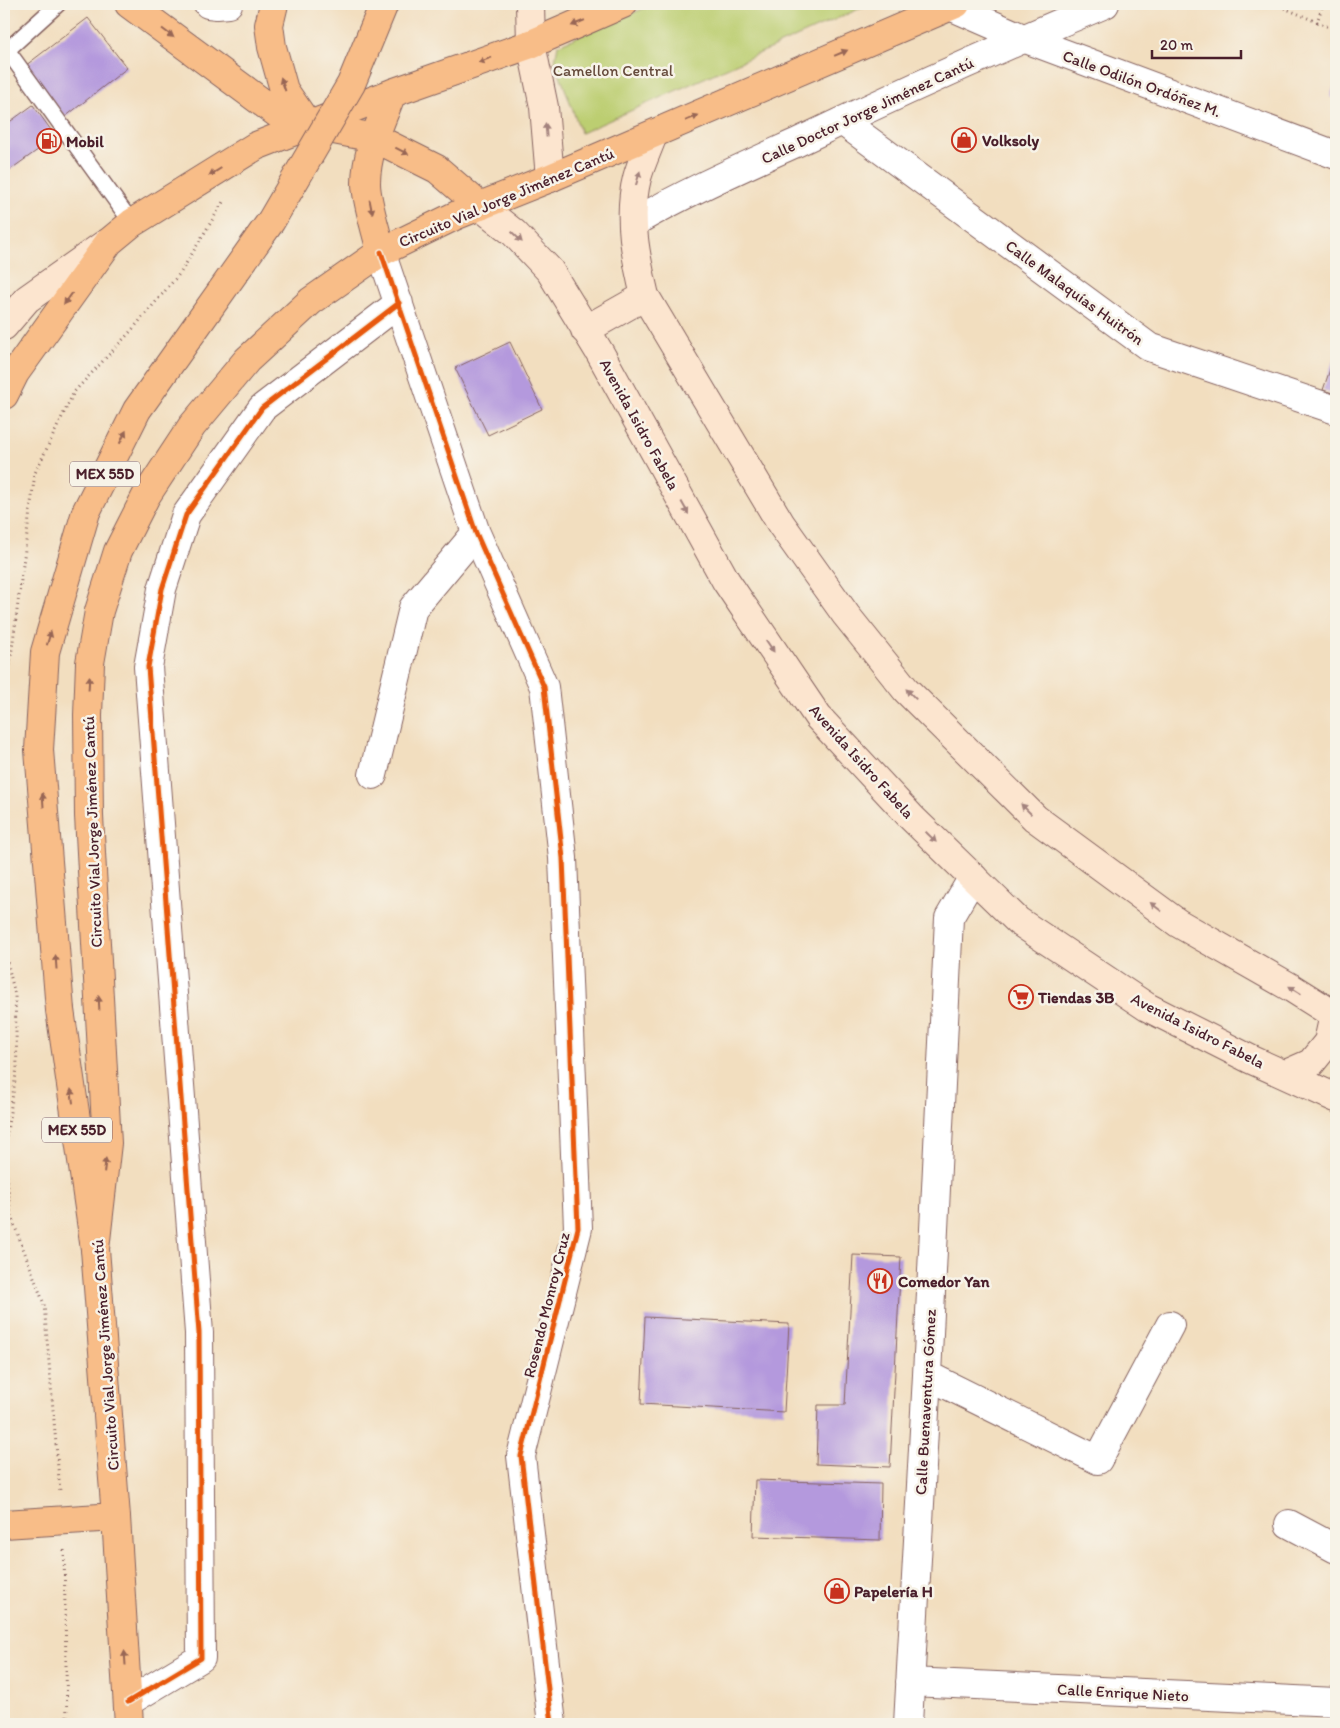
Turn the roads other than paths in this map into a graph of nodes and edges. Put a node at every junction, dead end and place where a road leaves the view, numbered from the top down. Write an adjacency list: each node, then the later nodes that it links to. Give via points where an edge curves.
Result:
1 (58, 4): 13 (lane)
2 (129, 4): 16 (main road, one-way to 16, via 282,117)
3 (208, 4): 4 (street)
4 (228, 4)
5 (274, 4): 16 (main road, one-way to 5, via 284,90 269,25)
6 (384, 4): 38 (main road, MEX 55D, one-way to 6, bridge, via 60,1010 39,750 44,652 86,512 136,410 271,221 351,84)
7 (530, 4): 12 (main road)
8 (623, 4): 12 (main road, one-way to 12)
9 (1105, 4): 11 (street, Calle Doctor Jorge Jiménez Cantú)
10 (953, 5): 11 (street, Calle Odilón Ordóñez M.); 17 (main road, Circuito Vial Jorge Jiménez Cantú, one-way to 10)
11 (1023, 38): 15 (street, Calle Doctor Jorge Jiménez Cantú); 19 (street, Calle Odilón Ordóñez M.)
12 (531, 44): 14 (main road, one-way to 14); 20 (main road, one-way to 12, via 544,107)
13 (5, 51): 22 (lane)
14 (392, 93): 16 (main road); 18 (main road)
15 (842, 121): 23 (street, Calle Doctor Jorge Jiménez Cantú, via 667,203); 31 (street, Calle Malaquías Huitrón, via 1149,347)
16 (308, 125): 18 (main road); 22 (main road, one-way to 22, via 256,146)
17 (653, 134): 20 (main road, Circuito Vial Jorge Jiménez Cantú); 23 (main road, one-way to 17, via 637,177)
18 (375, 138): 21 (main road, one-way to 21, via 437,169); 25 (main road, one-way to 25, via 366,184)
19 (1336, 155)
20 (550, 178): 21 (main road, Circuito Vial Jorge Jiménez Cantú)
21 (480, 206): 25 (main road, Circuito Vial Jorge Jiménez Cantú); 29 (main road, Avenida Isidro Fabela, one-way to 29, via 514,234 550,271)
22 (132, 223): 24 (main road)
23 (633, 223): 26 (main road, via 636,259)
24 (108, 242): 28 (main road, via 28,299); 30 (main road, one-way to 30, via 15,373)
25 (381, 252): 27 (street, Rosendo Monroy Cruz); 38 (main road, Circuito Vial Jorge Jiménez Cantú, one-way to 25, via 107,1143 89,816 90,663 99,611 118,551 146,496 192,426 247,360 311,302)
26 (645, 296): 29 (main road); 35 (main road, one-way to 26, via 1178,923 1035,818 906,690 846,615 781,524)
27 (399, 303): 32 (street, Rosendo Monroy Cruz); 47 (street, via 262,408 186,515 162,588 148,667 198,1332 201,1658)
28 (4, 326)
29 (585, 330): 34 (main road, Avenida Isidro Fabela, one-way to 34, via 726,581 818,717 912,818)
30 (4, 395)
31 (1336, 410)
32 (476, 533): 33 (street, via 413,608); 48 (street, Rosendo Monroy Cruz, via 544,687 563,858 578,1228 520,1456)
33 (373, 775)
34 (973, 877): 36 (main road, Avenida Isidro Fabela, via 1018,921 1148,1007); 40 (street, Calle Buenaventura Gómez, via 949,918)
35 (1336, 1014): 36 (main road, via 1328,1042 1311,1063)
36 (1286, 1074): 37 (main road, Avenida Isidro Fabela)
37 (1336, 1098)
38 (95, 1249): 41 (main road, Circuito Vial Jorge Jiménez Cantú)
39 (1170, 1325): 40 (street, via 1098,1460)
40 (927, 1375): 45 (street, Calle Buenaventura Gómez)
41 (116, 1517): 42 (main road); 47 (main road, Circuito Vial Jorge Jiménez Cantú, one-way to 41)
42 (4, 1524)
43 (1289, 1524): 44 (street)
44 (1336, 1549)
45 (910, 1682): 46 (street, Calle Enrique Nieto); 49 (street, Calle Buenaventura Gómez)
46 (1336, 1702)
47 (129, 1713)
48 (552, 1724)
49 (908, 1724)

